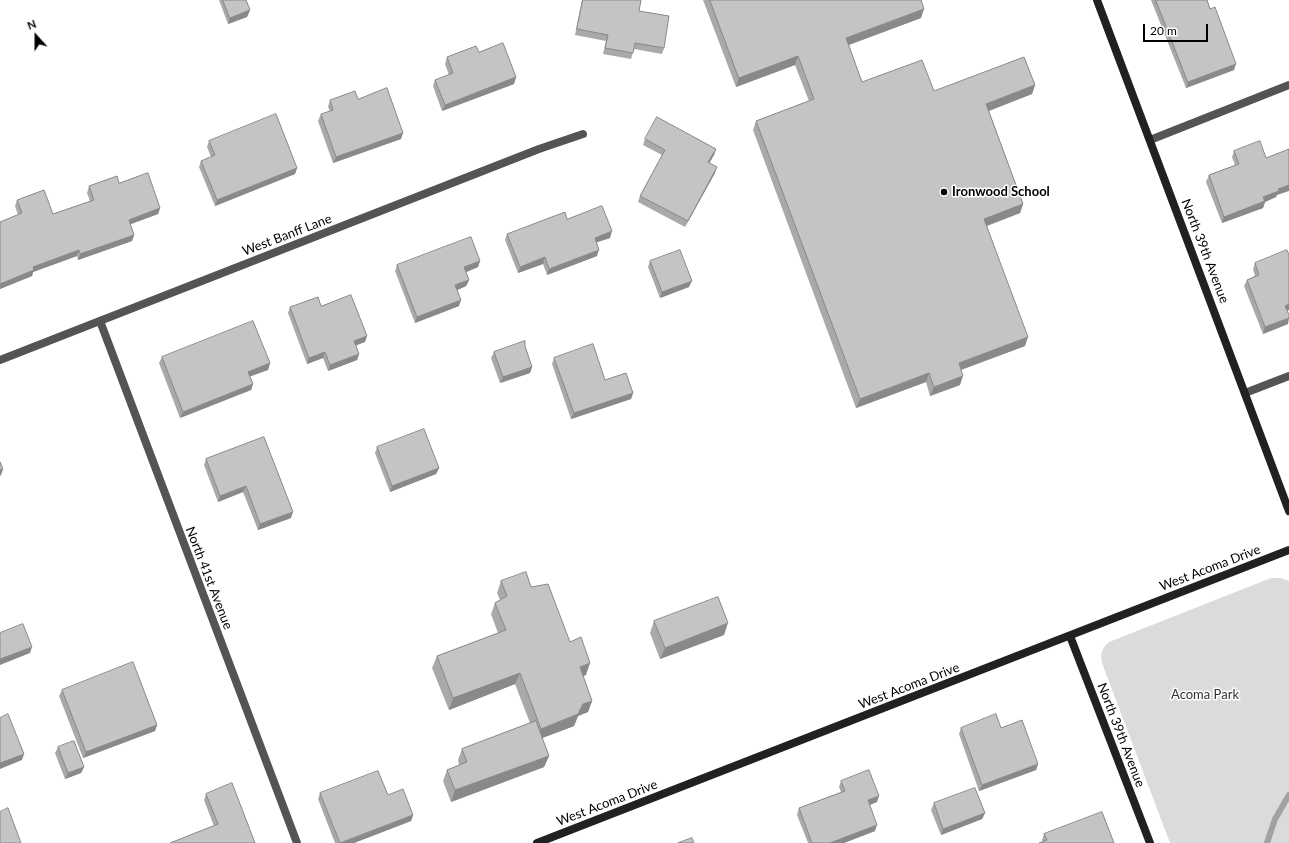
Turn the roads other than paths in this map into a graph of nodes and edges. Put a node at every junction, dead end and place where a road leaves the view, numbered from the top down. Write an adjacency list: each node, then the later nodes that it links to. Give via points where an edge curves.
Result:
1 (1097, 0): 4 (street, North 39th Avenue)
2 (1289, 85): 4 (street)
3 (583, 134): 5 (street, West Banff Lane)
4 (1150, 140): 8 (street, North 39th Avenue)
5 (100, 321): 6 (street, West Banff Lane); 12 (street, North 41st Avenue)
6 (0, 360)
7 (1289, 376): 8 (street)
8 (1245, 393): 9 (street, North 39th Avenue)
9 (1289, 511)
10 (1289, 550): 11 (street, West Acoma Drive)
11 (1070, 636): 13 (street, West Acoma Drive); 14 (street, North 39th Avenue)
12 (297, 843)
13 (537, 843)
14 (1150, 843)

